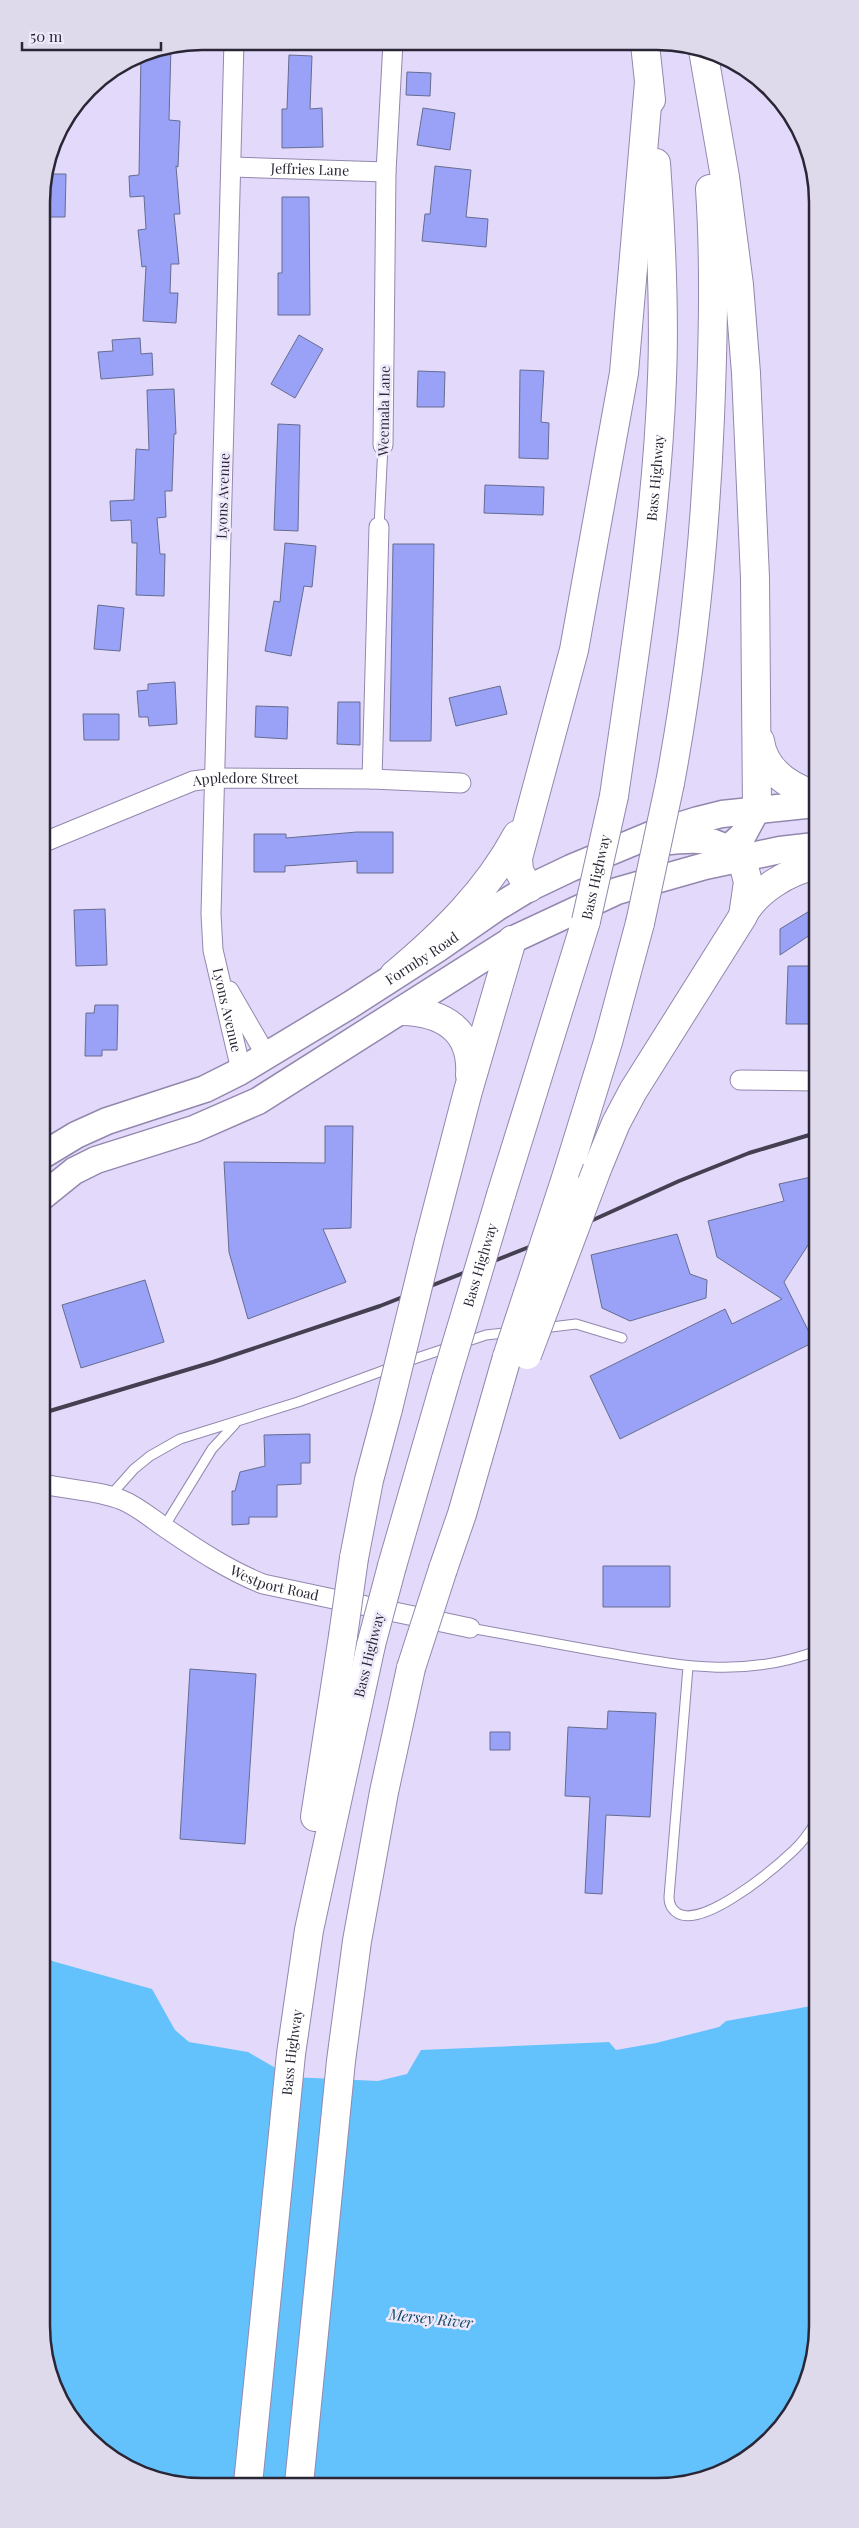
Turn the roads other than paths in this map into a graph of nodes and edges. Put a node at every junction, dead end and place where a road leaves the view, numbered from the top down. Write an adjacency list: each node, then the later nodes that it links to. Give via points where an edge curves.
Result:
1 (234, 50): 7 (street, Lyons Avenue)
2 (393, 50): 8 (street, Weemala Lane)
3 (646, 50): 6 (highway, Bass Highway)
4 (702, 57): 41 (highway, bridge, via 712,223 714,338 705,533 695,625 670,783 640,924)
5 (703, 57): 11 (highway, via 725,177 739,284 746,373)
6 (649, 82): 15 (highway, via 624,373 574,650); 50 (highway, Bass Highway, bridge, via 662,241 662,378 652,520 614,796 586,921 446,1379 371,1646 309,1930)
7 (232, 167): 8 (street, Jeffries Lane); 12 (street, Lyons Avenue)
8 (386, 172): 9 (street, Weemala Lane)
9 (383, 444): 10 (lane, Weemala Lane)
10 (379, 527): 13 (street, Weemala Lane)
11 (757, 725): 16 (highway, via 761,752 767,764 786,781); 18 (highway)
12 (216, 778): 13 (street, Appledore Street); 19 (street, Appledore Street, via 193,781); 28 (street, Lyons Avenue, via 211,914)
13 (372, 779): 14 (street, Appledore Street)
14 (461, 783)
15 (535, 792): 24 (highway, via 518,858 519,871); 29 (highway, via 512,844 482,890 449,927)
16 (809, 792)
17 (809, 805): 18 (main road, Formby Road)
18 (757, 810): 20 (main road, Formby Road, via 681,824); 22 (main road)
19 (50, 840)
20 (623, 847): 22 (main road, via 695,839 712,841); 24 (main road, Formby Road)
21 (809, 847): 22 (main road)
22 (736, 854): 25 (main road); 26 (highway, via 748,882)
23 (809, 868): 26 (highway, via 759,894)
24 (529, 888): 25 (main road, via 565,901); 27 (main road); 29 (main road, Formby Road)
25 (616, 891): 27 (main road)
26 (742, 916): 41 (highway, bridge, via 616,1123)
27 (512, 940): 30 (main road); 36 (highway)
28 (214, 950): 31 (street, Lyons Avenue, via 226,987); 32 (street, Lyons Avenue)
29 (394, 975): 31 (main road, Formby Road)
30 (402, 1011): 35 (main road); 36 (highway, via 434,1014 458,1032 466,1043 470,1064)
31 (266, 1055): 32 (main road, Formby Road); 35 (main road)
32 (241, 1070): 37 (main road); 38 (main road, Formby Road, via 205,1089 107,1121)
33 (740, 1080): 34 (street)
34 (809, 1080)
35 (283, 1087): 37 (main road)
36 (468, 1091): 50 (highway, bridge, via 369,1480 354,1558 296,1944)
37 (248, 1105): 39 (main road, via 194,1128 96,1160)
38 (50, 1151)
39 (50, 1183)
40 (622, 1338): 42 (lane, via 576,1324 486,1335)
41 (517, 1356): 52 (highway, bridge, via 411,1668 384,1792 357,1941 341,2061)
42 (241, 1419): 44 (lane, via 165,1446); 45 (lane, via 212,1449)
43 (50, 1493): 44 (street, Westport Road)
44 (104, 1494): 45 (street, Westport Road, via 135,1506)
45 (164, 1527): 46 (street, Westport Road, via 236,1574 263,1584)
46 (470, 1628): 48 (lane)
47 (809, 1653): 48 (lane, via 734,1668)
48 (688, 1667): 49 (lane, via 669,1896 672,1908 692,1916 726,1903 795,1849)
49 (809, 1831)
50 (291, 2054): 51 (highway, Bass Highway)
51 (249, 2478)
52 (300, 2478)

